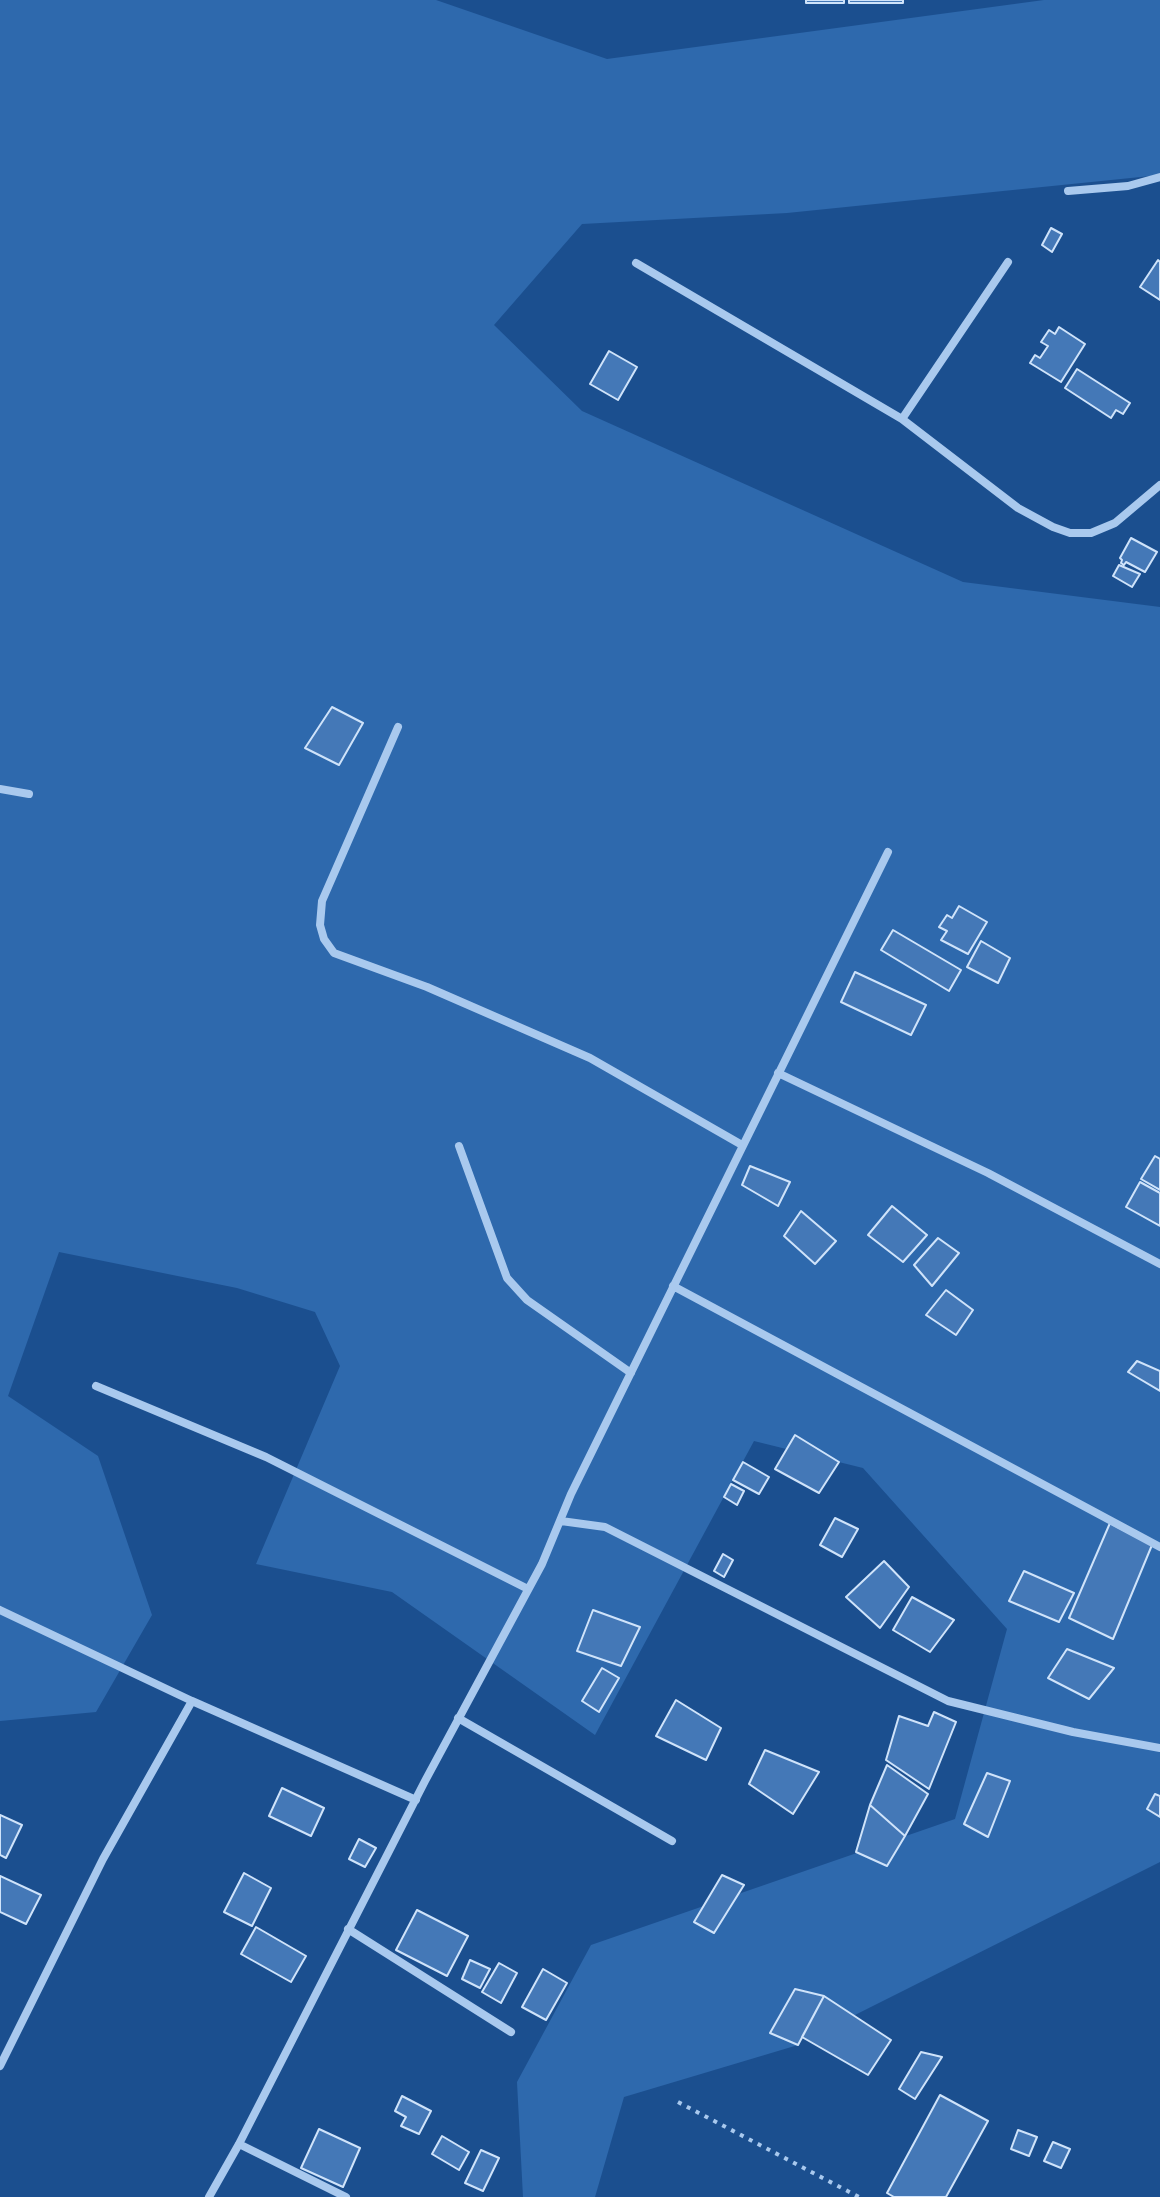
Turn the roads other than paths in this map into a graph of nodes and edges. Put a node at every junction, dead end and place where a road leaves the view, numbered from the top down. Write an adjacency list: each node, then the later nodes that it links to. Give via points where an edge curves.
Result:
1 (1160, 177): 2 (street, via 1128,186)
2 (1068, 191)
3 (1008, 262): 5 (street)
4 (636, 263): 5 (street)
5 (902, 419): 6 (street, via 1018,508 1070,533 1091,533 1115,523)
6 (1160, 485)
7 (398, 727): 12 (street, via 322,901 320,925 334,953 590,1058)
8 (0, 789): 9 (street)
9 (29, 794)
10 (888, 852): 11 (street)
11 (778, 1073): 12 (street); 14 (street, via 988,1173)
12 (742, 1145): 15 (street)
13 (459, 1146): 16 (street, via 507,1278 527,1300)
14 (1160, 1264)
15 (673, 1286): 16 (street); 19 (street)
16 (631, 1373): 18 (street)
17 (96, 1386): 20 (street, via 266,1457)
18 (561, 1521): 20 (street); 24 (street, via 605,1527 948,1701)
19 (1160, 1547)
20 (528, 1589): 23 (street)
21 (0, 1610): 22 (street)
22 (192, 1701): 25 (street); 29 (street, via 103,1859)
23 (458, 1718): 25 (street); 26 (street)
24 (1160, 1748)
25 (416, 1800): 27 (street)
26 (672, 1841)
27 (348, 1929): 28 (street); 30 (street)
28 (511, 2032)
29 (0, 2066)
30 (239, 2144): 31 (street); 32 (street)
31 (209, 2197)
32 (346, 2197)

